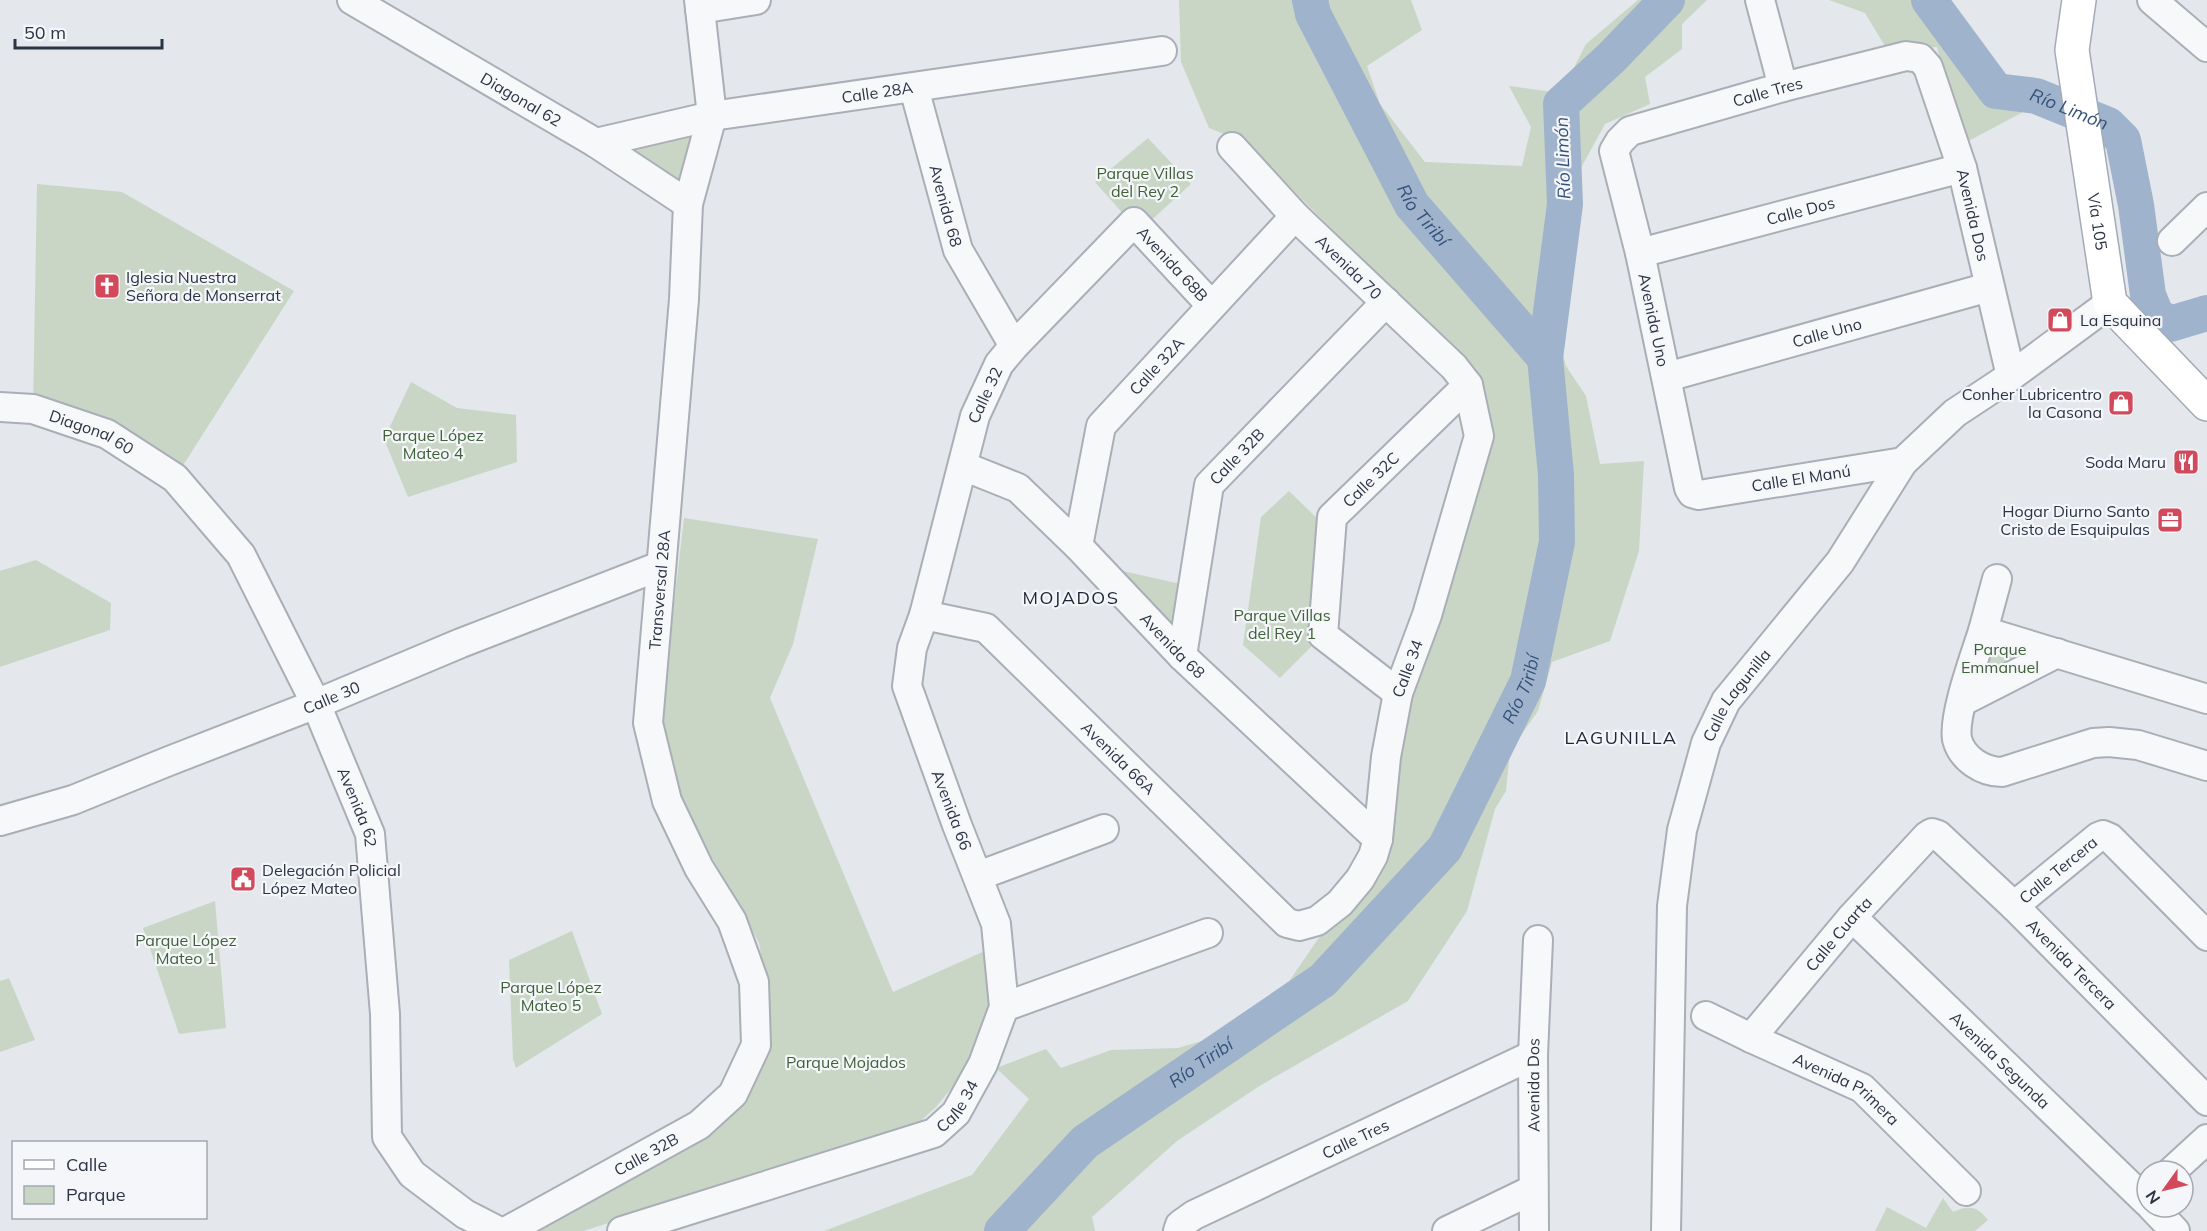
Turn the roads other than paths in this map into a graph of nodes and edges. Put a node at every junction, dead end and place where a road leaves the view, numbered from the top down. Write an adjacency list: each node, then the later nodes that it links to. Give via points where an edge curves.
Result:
1 (352, 0): 14 (street, Diagonal 62)
2 (756, 0): 6 (street)
3 (1760, 0): 10 (street)
4 (2079, 0): 25 (main road, Vía 105, via 2072,50)
5 (2152, 0): 7 (street)
6 (700, 4): 12 (street)
7 (2207, 47)
8 (1162, 51): 11 (street, Calle 28A)
9 (1920, 58): 10 (street, Calle Tres, via 1906,56); 16 (street, Avenida Dos, via 1928,67)
10 (1784, 87): 13 (street, Calle Tres, via 1630,131)
11 (914, 88): 12 (street, Calle 28A); 27 (street, Avenida 68, via 958,250)
12 (712, 116): 14 (street, Calle 28A); 17 (street, Transversal 28A)
13 (1620, 141): 22 (street, Avenida Uno, via 1614,151)
14 (596, 143): 17 (street, Diagonal 62)
15 (1232, 147): 19 (street, Avenida 70)
16 (1962, 168): 22 (street, Calle Dos); 23 (street, Avenida Dos)
17 (688, 204): 38 (street, Transversal 28A, via 684,299)
18 (2207, 207): 21 (street)
19 (1295, 216): 24 (street, Avenida 70); 26 (street, Calle 32A)
20 (1134, 222): 26 (street, Avenida 68B); 27 (street, Calle 32)
21 (2172, 241)
22 (1640, 253): 29 (street, Avenida Uno)
23 (1989, 287): 28 (street, Avenida Dos); 29 (street, Calle Uno)
24 (1386, 302): 30 (street, Avenida 70); 43 (street, Calle 32B, via 1209,485)
25 (2110, 303): 28 (street, Calle Lagunilla); 31 (main road)
26 (1211, 305): 37 (street, Calle 32A, via 1101,426)
27 (1014, 346): 34 (street, Calle 32, via 999,364 975,416)
28 (2011, 376): 33 (street, Calle Lagunilla, via 1955,413)
29 (1667, 377): 36 (street, Avenida Uno, via 1689,488)
30 (1468, 385): 44 (street, Calle 34, via 1479,436 1427,615); 44 (street, Calle 32C, via 1332,517 1323,635)
31 (2207, 404)
32 (0, 407): 35 (street, Diagonal 60, via 33,409 107,434)
33 (1903, 462): 36 (street, Calle El Manú); 78 (street, Calle Lagunilla, via 1840,562 1726,701 1706,743 1682,830 1672,906)
34 (963, 466): 37 (street, Avenida 68, via 1018,488); 40 (street, Calle 32)
35 (175, 478): 47 (street, Avenida 62, via 241,555)
36 (1699, 495)
37 (1078, 546): 43 (street, Avenida 68)
38 (660, 566): 47 (street, Calle 30); 63 (street, Transversal 28A, via 648,723 667,801 699,868 732,921 754,982)
39 (1997, 579): 41 (street)
40 (924, 615): 53 (street, Avenida 66, via 912,648 908,686); 57 (street, Avenida 66A, via 986,628 1287,923)
41 (1983, 631): 42 (street); 46 (street)
42 (2058, 653): 45 (street); 46 (street)
43 (1182, 656): 52 (street, Avenida 68)
44 (1398, 693): 52 (street, Calle 34, via 1386,757)
45 (2207, 699)
46 (1963, 701): 48 (street, via 1957,723 1958,739 1969,758 1989,772 2002,772 2093,743 2109,742 2138,745)
47 (316, 704): 49 (street, Calle 30, via 73,800); 73 (street, Avenida 62, via 370,834 385,1014 387,1137 412,1174 465,1214)
48 (2207, 765)
49 (0, 821)
50 (1104, 829): 53 (street)
51 (1932, 833): 54 (street, Avenida Tercera); 55 (street, Calle Cuarta)
52 (1378, 839): 57 (street, Calle 34, via 1360,879 1340,903 1317,921)
53 (978, 876): 60 (street, Avenida 66, via 996,924)
54 (2014, 906): 56 (street, Calle Tercera, via 2103,835); 65 (street, Avenida Tercera)
55 (1852, 917): 62 (street, Calle Cuarta); 68 (street, Avenida Segunda)
56 (2201, 920)
57 (1299, 926)
58 (1208, 933): 60 (street)
59 (1538, 940): 64 (street, Avenida Dos)
60 (1004, 1007): 75 (street, Calle 34, via 983,1064 956,1113 934,1133)
61 (1706, 1016): 62 (street, Avenida Primera)
62 (1751, 1038): 70 (street, Avenida Primera, via 1862,1088)
63 (756, 1045): 74 (street, Calle 32B, via 733,1094 699,1125)
64 (1533, 1055): 69 (street, Avenida Dos); 72 (street, Calle Tres, via 1194,1215)
65 (2207, 1101)
66 (2207, 1139): 67 (street)
67 (2185, 1159)
68 (2135, 1188)
69 (1532, 1190): 76 (street); 77 (street, Avenida Dos)
70 (1966, 1191)
71 (2164, 1219): 79 (street, Avenida Segunda)
72 (1179, 1228)
73 (498, 1231)
74 (507, 1231)
75 (622, 1231)
76 (1447, 1231)
77 (1534, 1231)
78 (1666, 1231)
79 (2175, 1231)

